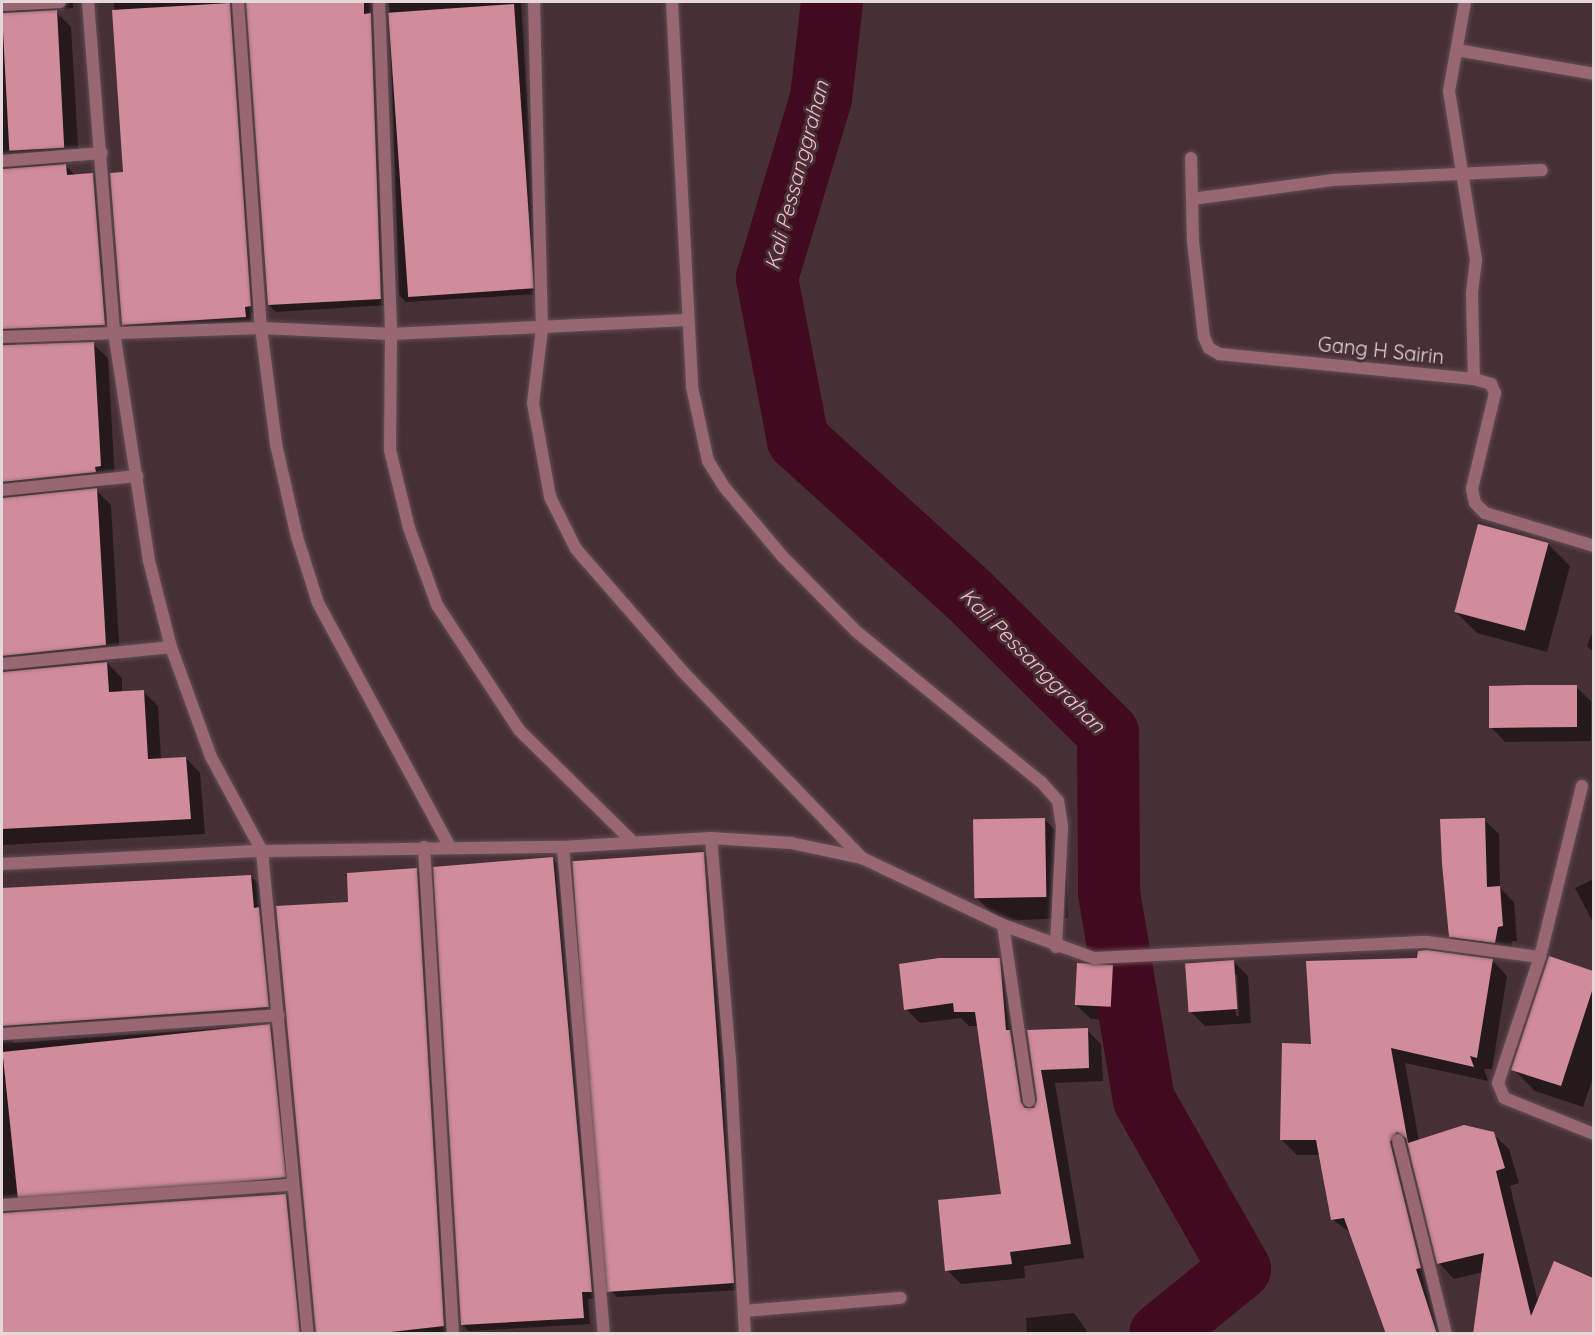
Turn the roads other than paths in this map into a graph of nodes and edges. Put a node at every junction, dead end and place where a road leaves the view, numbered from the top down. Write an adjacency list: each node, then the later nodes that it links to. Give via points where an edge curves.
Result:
1 (60, 2): 8 (street)
2 (88, 2): 11 (street)
3 (238, 2): 18 (street)
4 (379, 2): 21 (street)
5 (534, 2): 19 (street)
6 (672, 2): 17 (street)
7 (1465, 2): 9 (street)
8 (2, 5)
9 (1457, 50): 10 (street); 15 (street, via 1449,91)
10 (1593, 74)
11 (102, 153): 13 (street); 20 (street)
12 (1191, 158): 16 (street, Gang H Sairin)
13 (2, 161)
14 (1542, 170): 15 (street)
15 (1460, 175): 16 (street, via 1332,180); 23 (street, via 1476,260 1472,294)
16 (1192, 199): 23 (street, Gang H Sairin, via 1194,252 1209,348 1219,354)
17 (687, 320): 19 (street); 39 (street, via 699,431 708,461 724,488 782,556 857,632 1041,782 1058,801 1062,827)
18 (261, 328): 20 (street); 21 (street); 33 (street, via 276,444 297,537 318,603)
19 (542, 329): 21 (street); 36 (street, via 533,403 539,453 550,497 576,549 684,673)
20 (114, 332): 22 (street); 24 (street)
21 (391, 334): 31 (street, via 390,450 409,528 437,605 519,730)
22 (2, 337)
23 (1474, 380): 26 (street, via 1491,384 1495,393 1472,489 1474,503 1485,513)
24 (137, 476): 25 (street); 27 (street, via 149,561)
25 (2, 490)
26 (1593, 546)
27 (171, 647): 28 (street); 35 (street, via 211,757)
28 (2, 664)
29 (1582, 786): 40 (street)
30 (711, 838): 31 (street); 36 (street, via 791,843); 49 (street, via 730,1058)
31 (632, 841): 34 (street)
32 (424, 847): 33 (street); 35 (street); 51 (street)
33 (450, 847): 34 (street)
34 (563, 847): 52 (street)
35 (262, 851): 37 (street); 41 (street)
36 (862, 858): 38 (street)
37 (2, 864)
38 (1003, 925): 39 (street); 43 (street)
39 (1056, 947): 40 (street, via 1094,958 1427,942)
40 (1540, 957): 44 (street, via 1498,1083 1499,1093)
41 (278, 1016): 42 (street); 46 (street)
42 (2, 1034)
43 (1029, 1101)
44 (1593, 1134)
45 (1398, 1140): 54 (street)
46 (291, 1185): 47 (street); 50 (street)
47 (2, 1205)
48 (900, 1298): 49 (street)
49 (744, 1311): 53 (street)
50 (308, 1334)
51 (453, 1334)
52 (604, 1334)
53 (745, 1334)
54 (1446, 1334)

